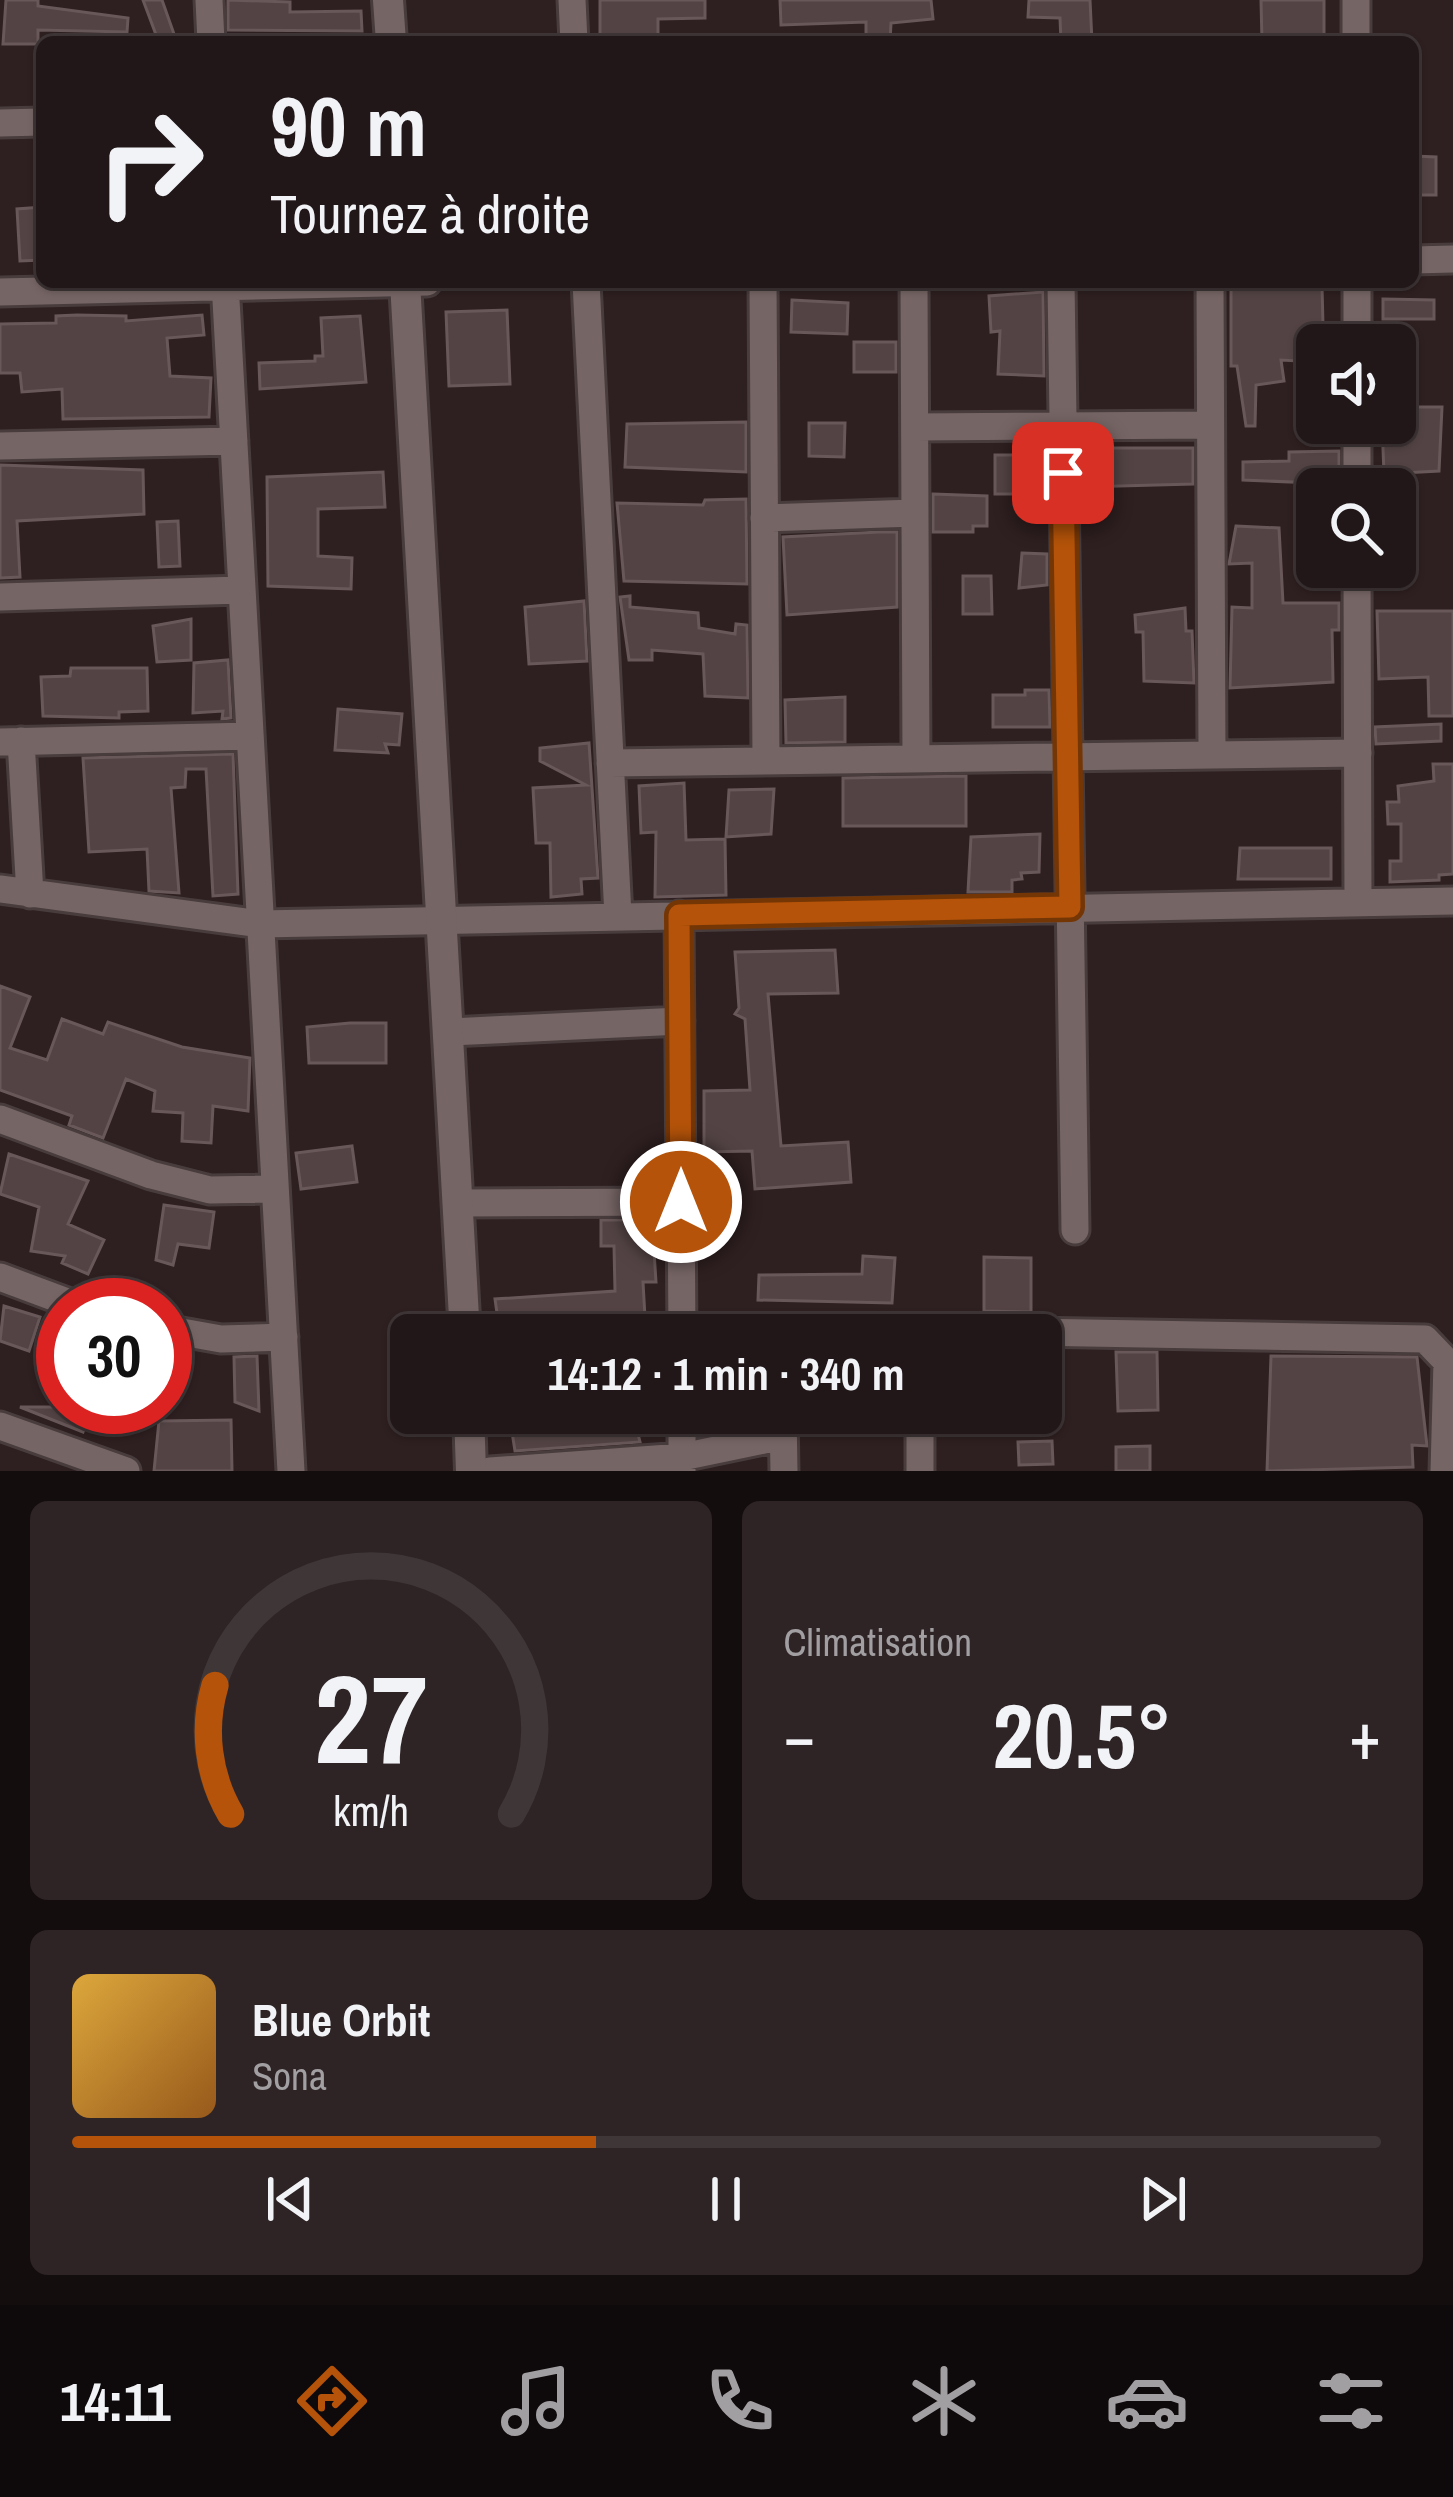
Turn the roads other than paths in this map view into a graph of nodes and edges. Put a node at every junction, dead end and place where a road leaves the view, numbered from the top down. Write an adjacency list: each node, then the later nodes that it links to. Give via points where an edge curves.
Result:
1 (209, 0): 5 (street)
2 (388, 0): 6 (street)
3 (572, 0): 7 (street)
4 (1356, 0): 8 (street)
5 (212, 36)
6 (391, 36)
7 (574, 36)
8 (1356, 36)
9 (36, 122): 10 (street)
10 (0, 123)
11 (1453, 259): 12 (street)
12 (1419, 260)
13 (112, 288): 22 (street)
14 (225, 288): 27 (street)
15 (405, 288): 49 (street)
16 (586, 288): 41 (street)
17 (764, 288): 30 (street)
18 (914, 288): 26 (street)
19 (1060, 288): 25 (street)
20 (1210, 288): 24 (street)
21 (1357, 288): 23 (street)
22 (0, 292)
23 (1357, 324)
24 (1210, 425): 25 (street); 37 (street)
25 (1063, 426): 26 (street); 38 (street)
26 (914, 427): 29 (street)
27 (234, 441): 28 (street); 32 (street)
28 (0, 446)
29 (915, 513): 30 (street); 39 (street)
30 (764, 518): 40 (street)
31 (1357, 588): 36 (street)
32 (242, 590): 33 (street); 34 (street)
33 (0, 596)
34 (250, 736): 35 (street); 50 (street)
35 (10, 741): 43 (street)
36 (1358, 753): 37 (street); 45 (street)
37 (1211, 755): 38 (street)
38 (1068, 757): 39 (street); 46 (street)
39 (916, 759): 40 (street)
40 (766, 761): 41 (street)
41 (610, 763): 48 (street)
42 (0, 889): 43 (street)
43 (30, 894): 50 (street)
44 (1453, 901): 45 (street)
45 (1358, 902): 46 (street)
46 (1070, 907): 47 (street); 57 (street)
47 (679, 915): 48 (street); 51 (street)
48 (618, 916): 49 (street)
49 (443, 919): 50 (street); 52 (street)
50 (260, 924): 54 (street)
51 (680, 1021): 52 (street); 55 (street)
52 (450, 1032): 56 (street)
53 (0, 1119): 54 (street, via 151,1175 210,1190)
54 (275, 1189): 64 (street)
55 (681, 1202): 56 (street); 61 (street)
56 (460, 1204): 60 (street)
57 (1075, 1230)
58 (0, 1277): 59 (street)
59 (36, 1291)
60 (464, 1314)
61 (682, 1314)
62 (192, 1334): 64 (street)
63 (1062, 1335): 77 (street, via 1425,1339 1448,1362)
64 (284, 1337): 72 (street)
65 (0, 1426): 71 (street)
66 (470, 1434): 73 (street)
67 (758, 1434): 70 (street)
68 (783, 1434): 75 (street)
69 (920, 1434): 76 (street)
70 (682, 1464): 74 (street)
71 (126, 1471)
72 (291, 1471)
73 (471, 1471)
74 (490, 1471)
75 (784, 1471)
76 (920, 1471)
77 (1444, 1471)

